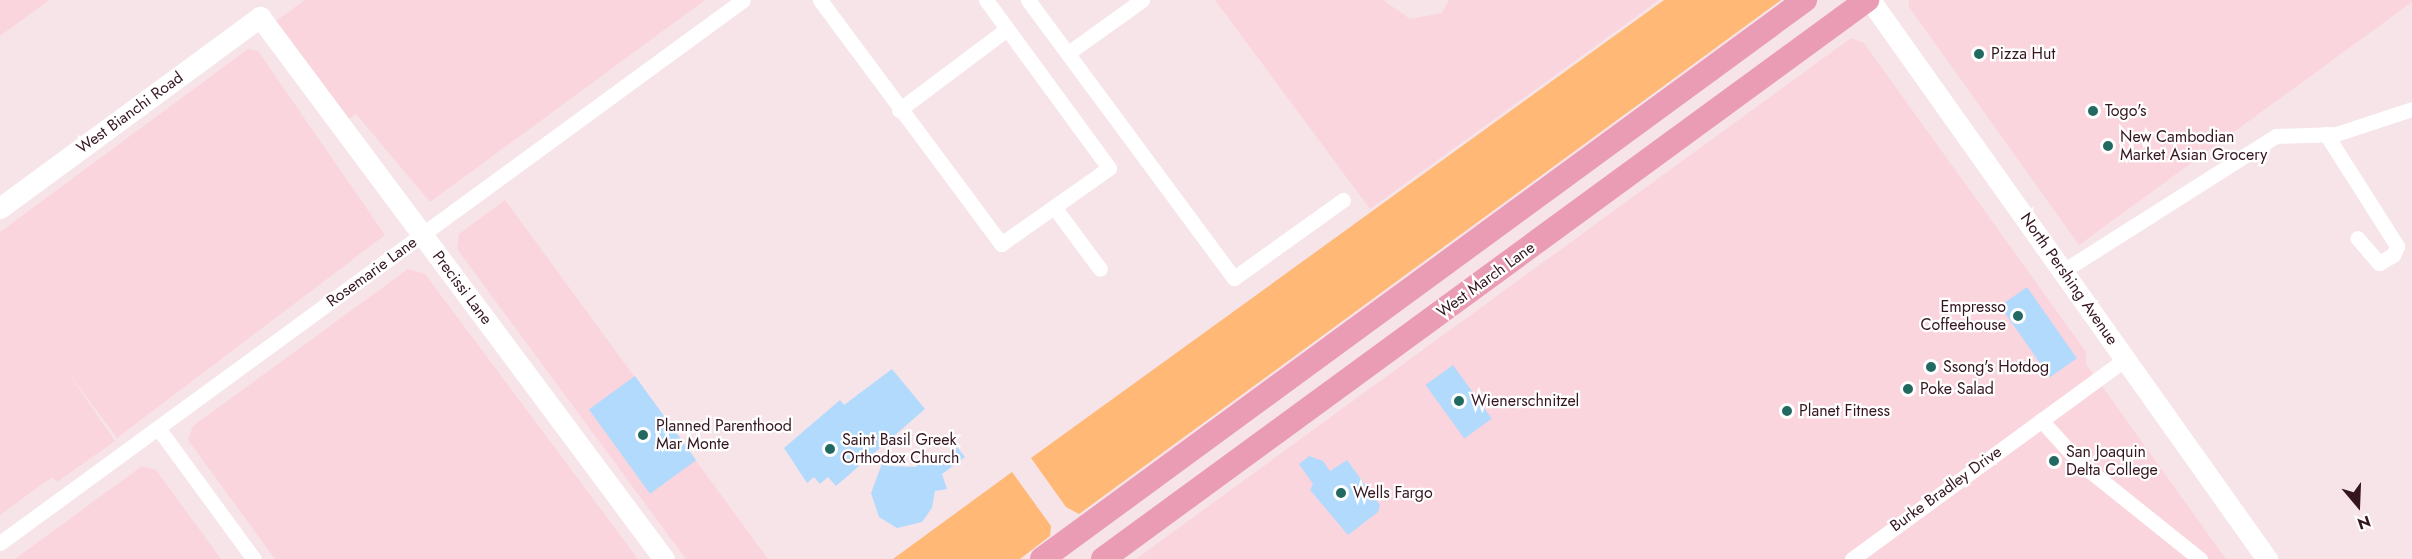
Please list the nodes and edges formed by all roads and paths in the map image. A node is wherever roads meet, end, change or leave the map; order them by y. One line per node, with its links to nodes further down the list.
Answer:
1 (743, 0): 17 (street, Rosemarie Lane)
2 (820, 0): 12 (street)
3 (986, 0): 9 (street)
4 (1028, 0): 10 (street)
5 (1142, 0): 10 (street)
6 (1805, 0): 27 (main road)
7 (1868, 0): 20 (street, North Pershing Avenue); 28 (main road, West March Lane)
8 (260, 17): 16 (street, West Bianchi Road); 17 (street, Precissi Lane)
9 (1007, 29): 12 (street); 15 (street)
10 (1068, 53): 14 (street)
11 (2412, 109): 13 (street)
12 (900, 110): 15 (street)
13 (2326, 134): 18 (street); 20 (street)
14 (1343, 200)
15 (1054, 207): 19 (street)
16 (0, 208)
17 (422, 236): 23 (street, Rosemarie Lane); 26 (street, Precissi Lane)
18 (2357, 238)
19 (1100, 269)
20 (2062, 271): 21 (street, North Pershing Avenue)
21 (2124, 360): 22 (street, Burke Bradley Drive); 31 (street, North Pershing Avenue)
22 (2041, 420): 29 (street, Burke Bradley Drive); 30 (street)
23 (158, 428): 24 (street, Rosemarie Lane); 25 (street)
24 (0, 543)
25 (254, 559)
26 (664, 559)
27 (1042, 559)
28 (1103, 559)
29 (1852, 559)
30 (2200, 559)
31 (2267, 559)

